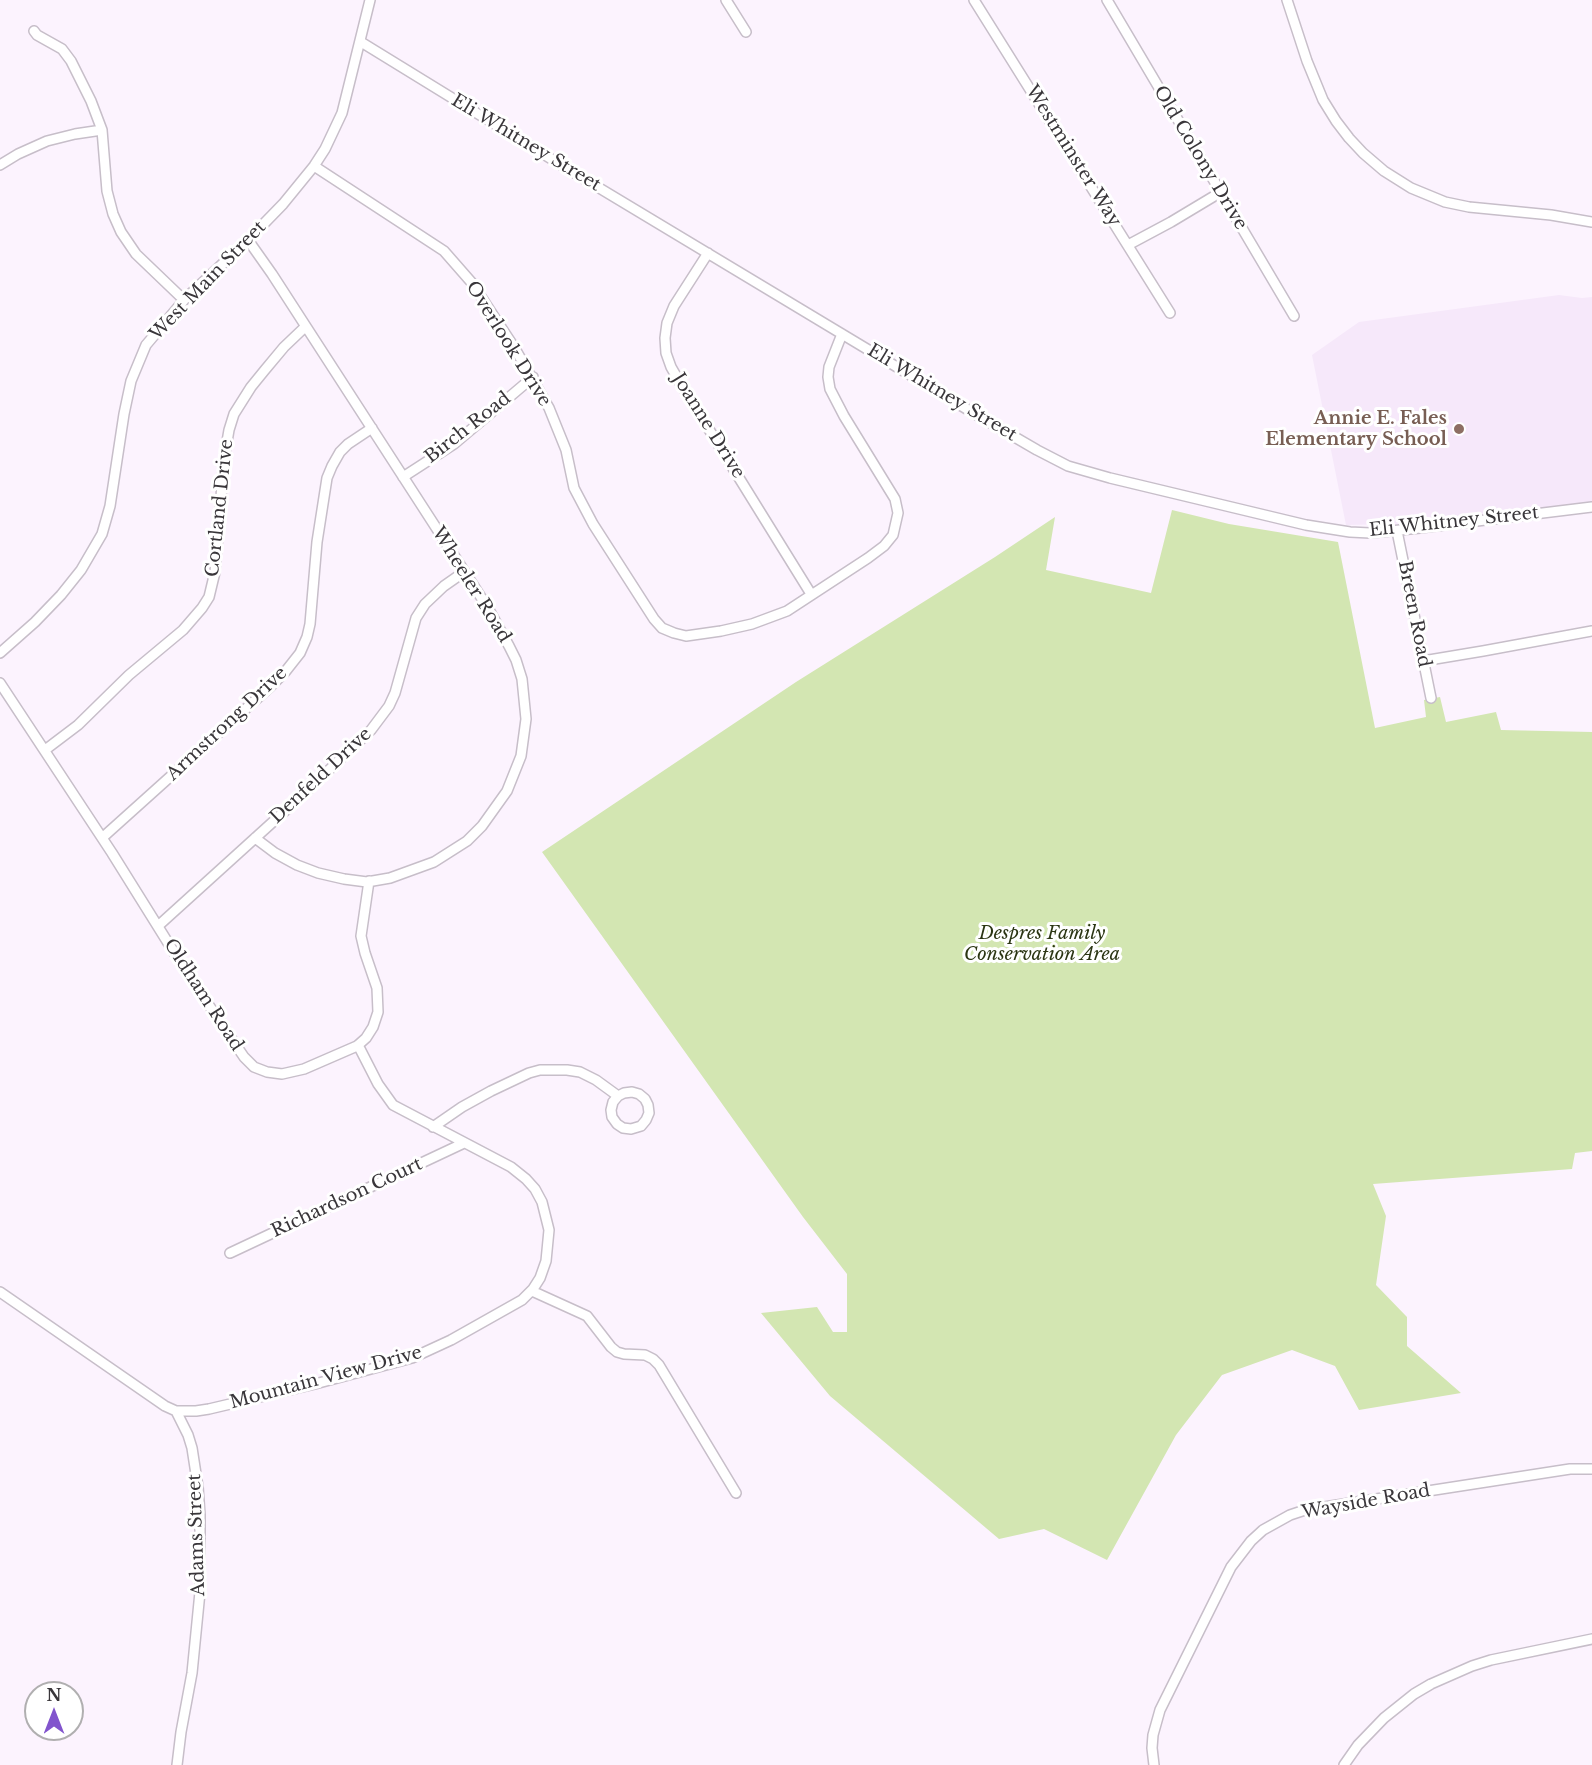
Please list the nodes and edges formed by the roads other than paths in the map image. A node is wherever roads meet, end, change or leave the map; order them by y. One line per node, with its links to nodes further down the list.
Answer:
1 (370, 0): 8 (street, West Main Street)
2 (726, 0): 7 (street)
3 (974, 0): 15 (street, Westminster Way)
4 (1107, 0): 12 (street, Old Colony Drive)
5 (1287, 0): 13 (street)
6 (34, 31): 9 (street)
7 (746, 32)
8 (361, 42): 11 (street, West Main Street); 16 (street, Eli Whitney Street)
9 (102, 130): 10 (street); 17 (street)
10 (0, 165)
11 (314, 166): 14 (street, West Main Street); 22 (street, Overlook Drive)
12 (1221, 192): 15 (street); 19 (street, Old Colony Drive)
13 (1592, 222)
14 (248, 240): 17 (street, West Main Street); 20 (street, Wheeler Road)
15 (1128, 245): 18 (street, Westminster Way)
16 (708, 253): 21 (street, Eli Whitney Street); 28 (street, Joanne Drive)
17 (184, 300): 30 (street, West Main Street)
18 (1170, 312)
19 (1294, 316)
20 (305, 327): 23 (street, Wheeler Road); 34 (street, Cortland Drive)
21 (842, 334): 26 (street, Eli Whitney Street); 28 (street, Overlook Drive)
22 (533, 377): 24 (street, Birch Road); 28 (street, Overlook Drive)
23 (372, 428): 24 (street, Wheeler Road); 35 (street, Armstrong Drive)
24 (403, 477): 27 (street, Wheeler Road)
25 (1592, 507): 26 (street, Eli Whitney Street)
26 (1397, 531): 31 (street, Breen Road)
27 (464, 572): 36 (street, Denfeld Drive); 37 (street, Wheeler Road)
28 (811, 594)
29 (1592, 631): 31 (street)
30 (0, 653)
31 (1423, 661): 33 (street, Breen Road)
32 (0, 683): 34 (street, Oldham Road)
33 (1431, 698)
34 (45, 750): 35 (street, Oldham Road)
35 (102, 838): 38 (street, Oldham Road)
36 (255, 838): 37 (street, Wheeler Road); 38 (street, Denfeld Drive)
37 (369, 881): 39 (street)
38 (158, 926): 39 (street, Oldham Road)
39 (358, 1045): 41 (street)
40 (618, 1096): 40 (street); 41 (street)
41 (434, 1127): 42 (street)
42 (464, 1143): 43 (street, Richardson Court); 44 (street)
43 (230, 1253)
44 (532, 1291): 46 (street, Mountain View Drive); 48 (street)
45 (0, 1292): 46 (street)
46 (176, 1411): 50 (street, Adams Street)
47 (1592, 1469): 51 (street, Wayside Road)
48 (736, 1493)
49 (1592, 1639): 52 (street)
50 (177, 1765)
51 (1154, 1765)
52 (1344, 1765)

